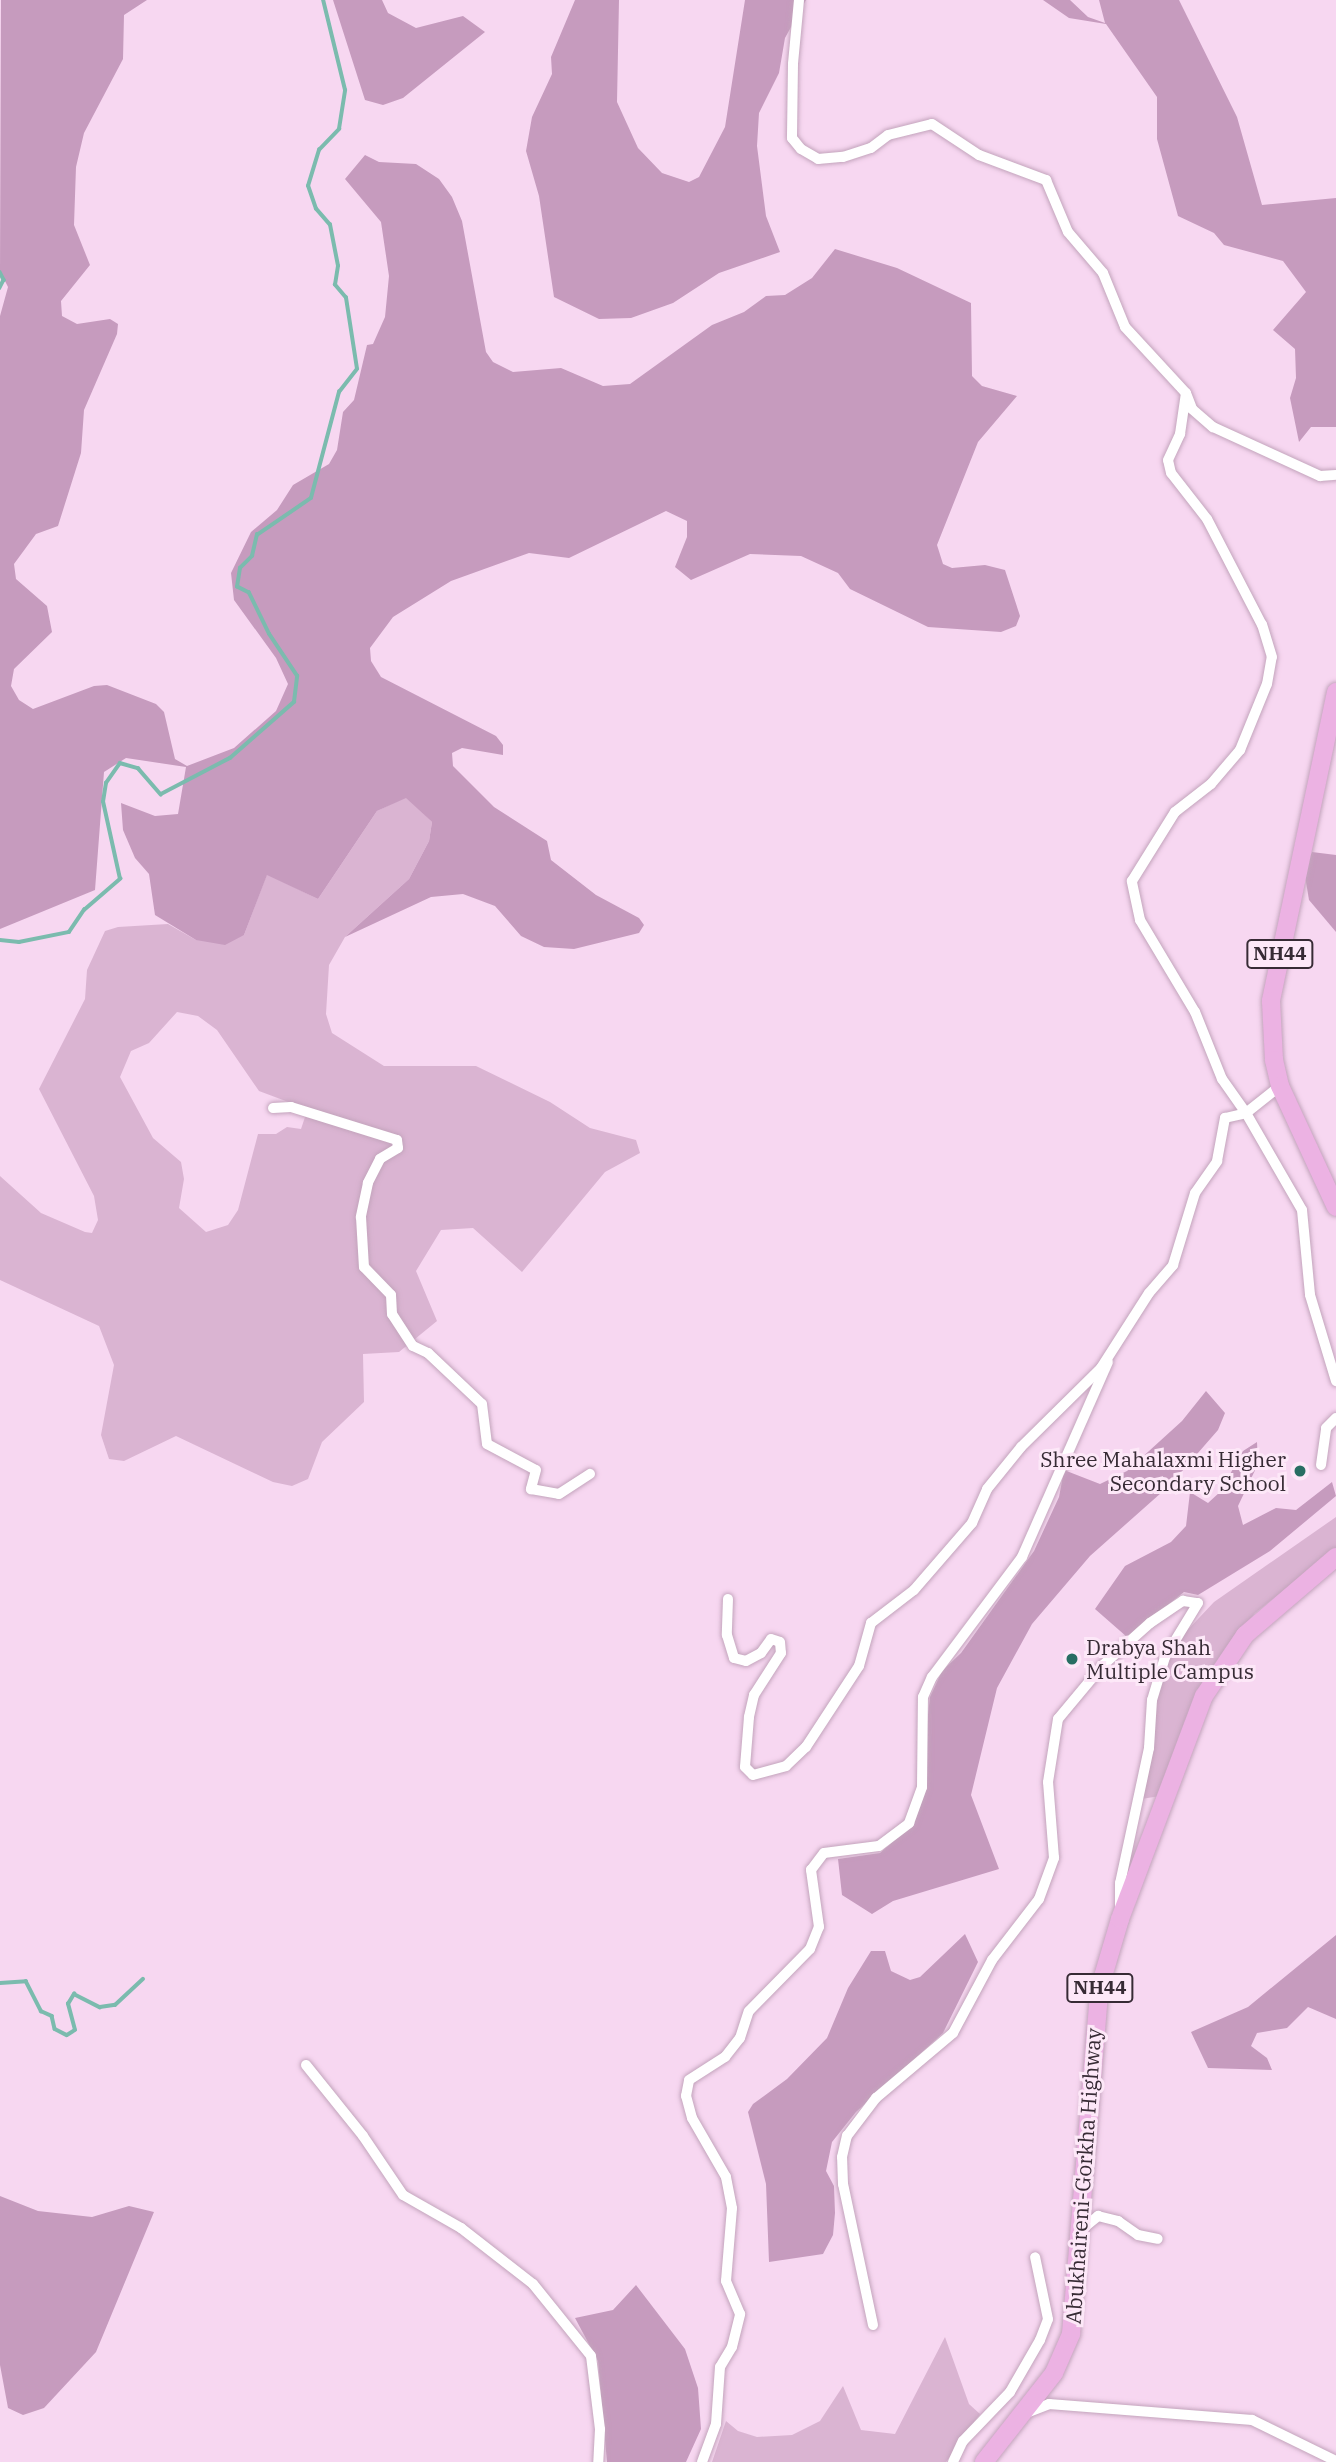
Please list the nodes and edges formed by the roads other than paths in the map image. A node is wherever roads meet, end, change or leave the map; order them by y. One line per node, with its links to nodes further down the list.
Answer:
1 (799, 0): 2 (street)
2 (1186, 393): 3 (street); 7 (street)
3 (1336, 475)
4 (1336, 692): 5 (main road, NH44)
5 (1280, 1086): 7 (street); 8 (main road, NH44)
6 (272, 1108): 13 (street)
7 (1246, 1113): 9 (street); 10 (street)
8 (1336, 1207)
9 (1109, 1356): 15 (street); 25 (street)
10 (1336, 1381)
11 (1336, 1418): 12 (street)
12 (1321, 1465)
13 (590, 1474)
14 (1336, 1557): 16 (main road, Abukhaireni-Gorkha Highway / NH44)
15 (728, 1599)
16 (1120, 1919): 18 (main road, Abukhaireni-Gorkha Highway / NH44); 21 (street)
17 (306, 2066): 24 (street)
18 (1082, 2229): 19 (street); 22 (main road, Abukhaireni-Gorkha Highway / NH44)
19 (1158, 2239)
20 (1035, 2257): 26 (street)
21 (873, 2325)
22 (1019, 2415): 23 (street); 27 (main road, Abukhaireni-Gorkha Highway / NH44)
23 (1336, 2461)
24 (598, 2462)
25 (702, 2462)
26 (953, 2462)
27 (984, 2462)

